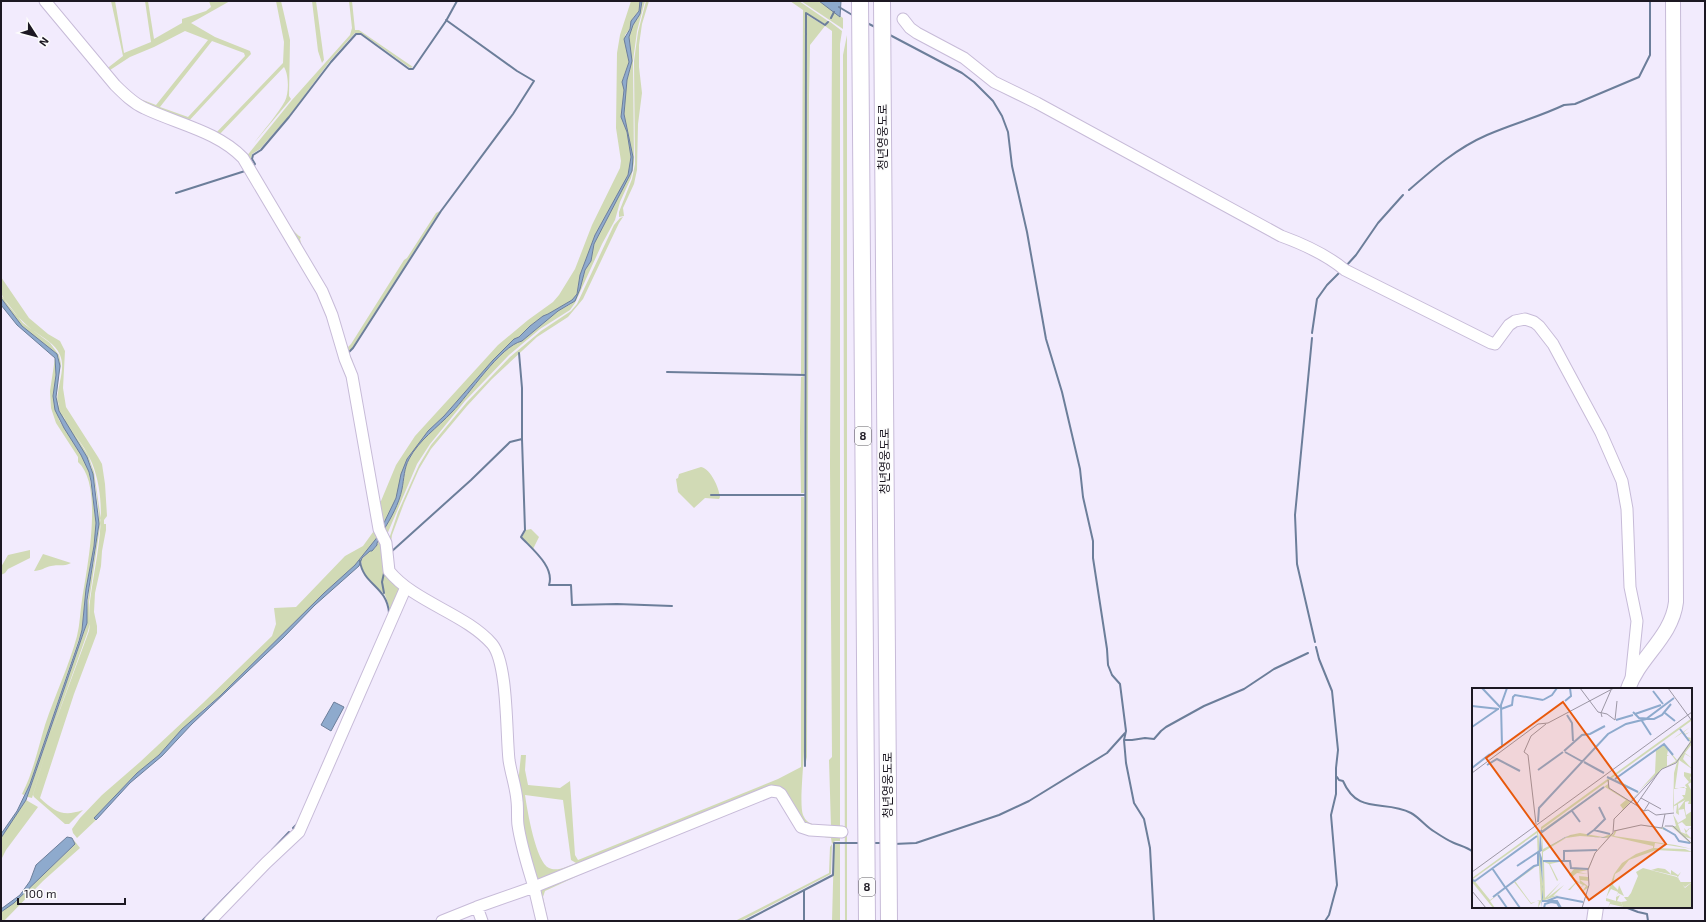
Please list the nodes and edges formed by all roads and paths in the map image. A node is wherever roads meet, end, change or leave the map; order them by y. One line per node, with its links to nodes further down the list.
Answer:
1 (45, 1): 6 (street)
2 (860, 1): 16 (highway, 청년영웅도로 / 8)
3 (1673, 1): 7 (main road)
4 (882, 6): 17 (highway, 청년영웅도로 / 8)
5 (903, 19): 7 (street)
6 (406, 587): 9 (street); 12 (street)
7 (1630, 685)
8 (842, 832): 9 (street)
9 (534, 887): 10 (street); 15 (street)
10 (477, 907): 13 (street); 14 (street)
11 (1596, 908): 18 (main road)
12 (210, 921)
13 (442, 921)
14 (482, 921)
15 (542, 921)
16 (867, 921)
17 (889, 921)
18 (1594, 921)

